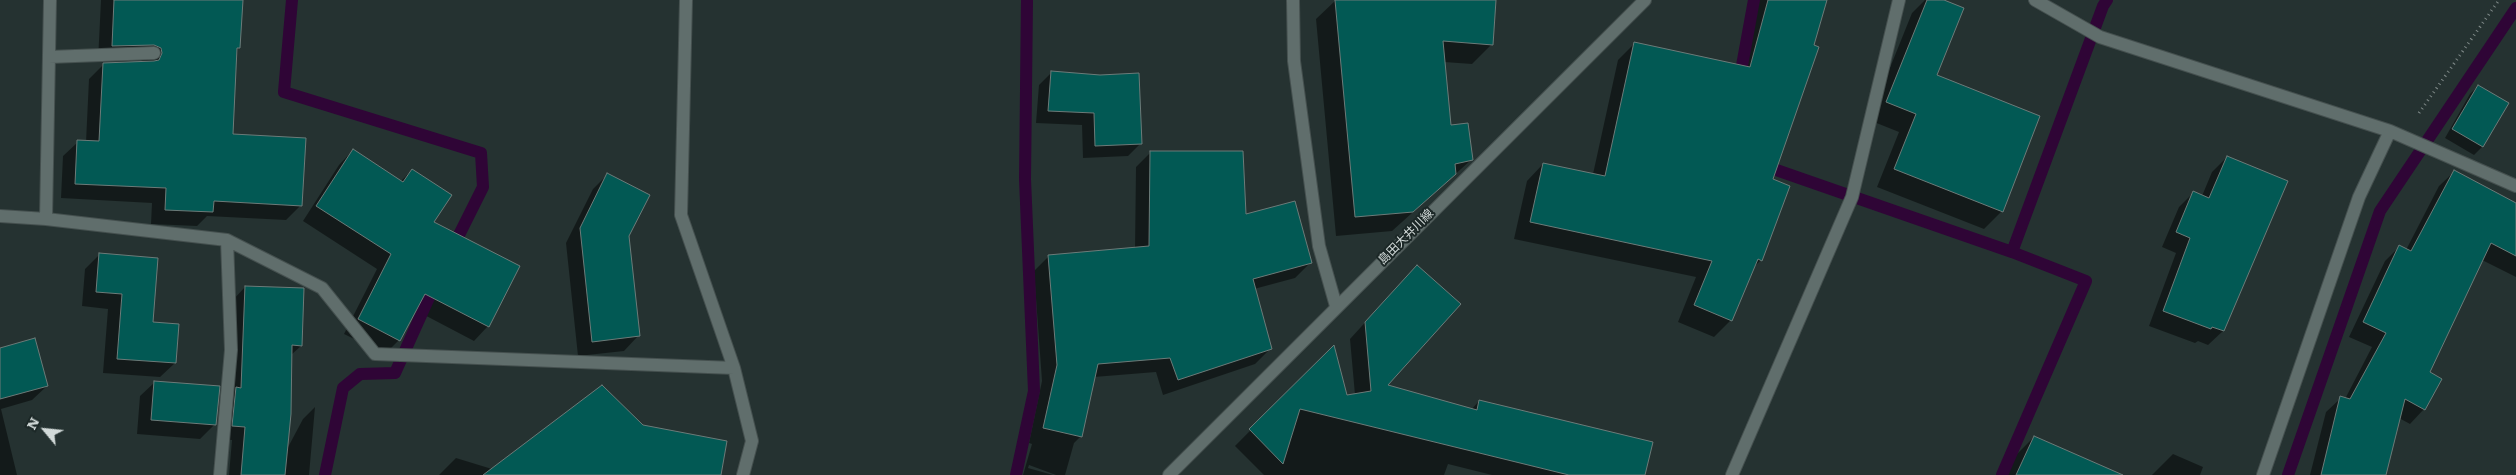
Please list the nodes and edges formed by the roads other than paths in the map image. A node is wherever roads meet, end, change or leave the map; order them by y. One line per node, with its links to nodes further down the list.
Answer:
1 (50, 0): 8 (street)
2 (686, 0): 15 (street)
3 (1292, 0): 14 (street)
4 (1645, 0): 14 (street, 島田大井川線)
5 (1899, 0): 19 (street)
6 (2035, 0): 9 (street)
7 (154, 53): 8 (street)
8 (49, 57): 12 (street)
9 (2390, 131): 10 (street); 20 (street)
10 (2516, 186)
11 (0, 216): 12 (street)
12 (46, 219): 13 (street)
13 (227, 240): 15 (street); 16 (street)
14 (1336, 306): 18 (street, 島田大井川線)
15 (734, 368): 17 (street)
16 (220, 475)
17 (743, 475)
18 (1168, 475)
19 (1732, 475)
20 (2263, 475)

